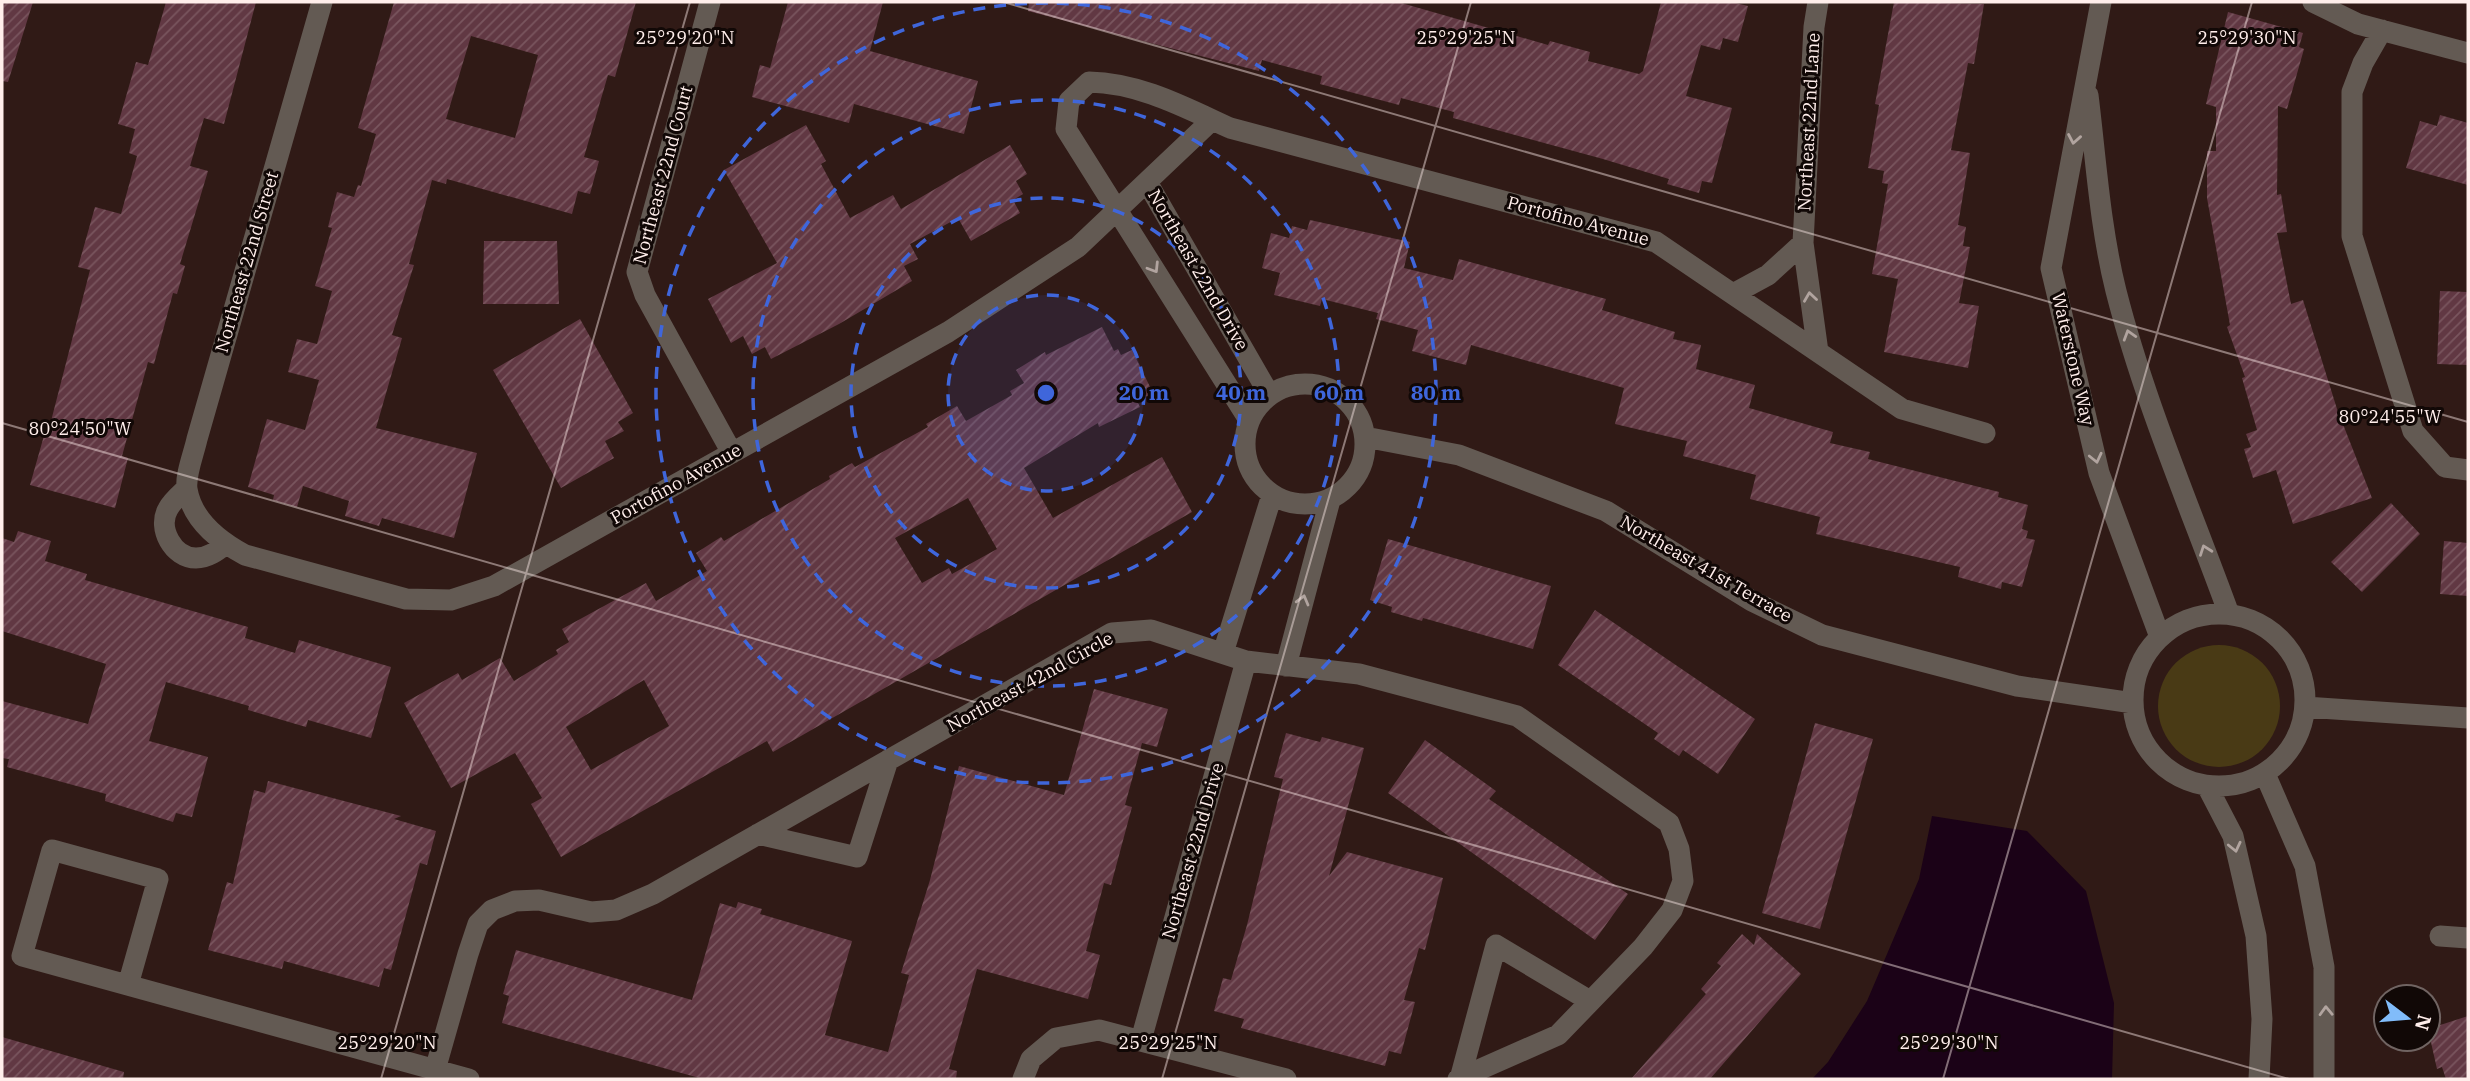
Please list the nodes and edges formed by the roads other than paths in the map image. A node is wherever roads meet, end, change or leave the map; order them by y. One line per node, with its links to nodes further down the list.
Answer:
1 (322, 2): 21 (street, Northeast 22nd Street)
2 (710, 2): 19 (street, Northeast 22nd Court)
3 (1818, 2): 12 (street, Northeast 22nd Lane)
4 (2101, 2): 8 (street, Waterstone Way)
5 (2313, 2): 6 (street)
6 (2382, 30): 7 (street); 20 (street)
7 (2468, 53)
8 (2086, 72): 25 (street, Waterstone Way, one-way to 8); 26 (street, Waterstone Way, one-way to 26)
9 (1212, 120): 10 (street, Portofino Avenue); 11 (street, Portofino Avenue); 13 (street, Portofino Avenue)
10 (1147, 182): 11 (street, Portofino Avenue); 15 (street, Northeast 22nd Drive)
11 (1118, 211): 16 (street, Northeast 22nd Drive, one-way to 16); 19 (street, Portofino Avenue)
12 (1803, 243): 13 (street); 14 (street, Northeast 22nd Lane, one-way to 12)
13 (1733, 294): 14 (street, Portofino Avenue)
14 (1818, 352): 17 (street, Portofino Avenue)
15 (1269, 394): 16 (street); 18 (street)
16 (1249, 420): 22 (street)
17 (1985, 433)
18 (1365, 437): 23 (street); 30 (street, Northeast 41st Terrace)
19 (732, 453): 24 (street, Portofino Avenue)
20 (2468, 470)
21 (187, 488): 24 (street, Portofino Avenue); 24 (street)
22 (1272, 495): 23 (street); 27 (street)
23 (1330, 500): 29 (street, one-way to 23)
24 (226, 544)
25 (2229, 614): 26 (street); 31 (street)
26 (2160, 638): 30 (street)
27 (1223, 653): 28 (street, Northeast 42nd Circle); 33 (street, Northeast 42nd Circle)
28 (1246, 661): 29 (street, Northeast 42nd Circle); 41 (street, Northeast 22nd Drive)
29 (1286, 666): 40 (street, Northeast 42nd Circle)
30 (2133, 703): 35 (street)
31 (2305, 707): 32 (street); 34 (street)
32 (2468, 718)
33 (888, 760): 36 (street, Northeast 42nd Circle); 36 (street)
34 (2264, 774): 35 (street); 48 (street, one-way to 34)
35 (2207, 786): 47 (street, one-way to 47)
36 (758, 834): 42 (street, Northeast 42nd Circle)
37 (2440, 936): 38 (street)
38 (2468, 938)
39 (128, 985): 39 (street); 42 (street)
40 (1590, 1001): 46 (street, Northeast 42nd Circle); 46 (street)
41 (1140, 1040): 44 (street); 45 (street)
42 (435, 1070): 43 (street)
43 (469, 1079)
44 (1023, 1079)
45 (1286, 1079)
46 (1459, 1079)
47 (2259, 1079)
48 (2324, 1079)

